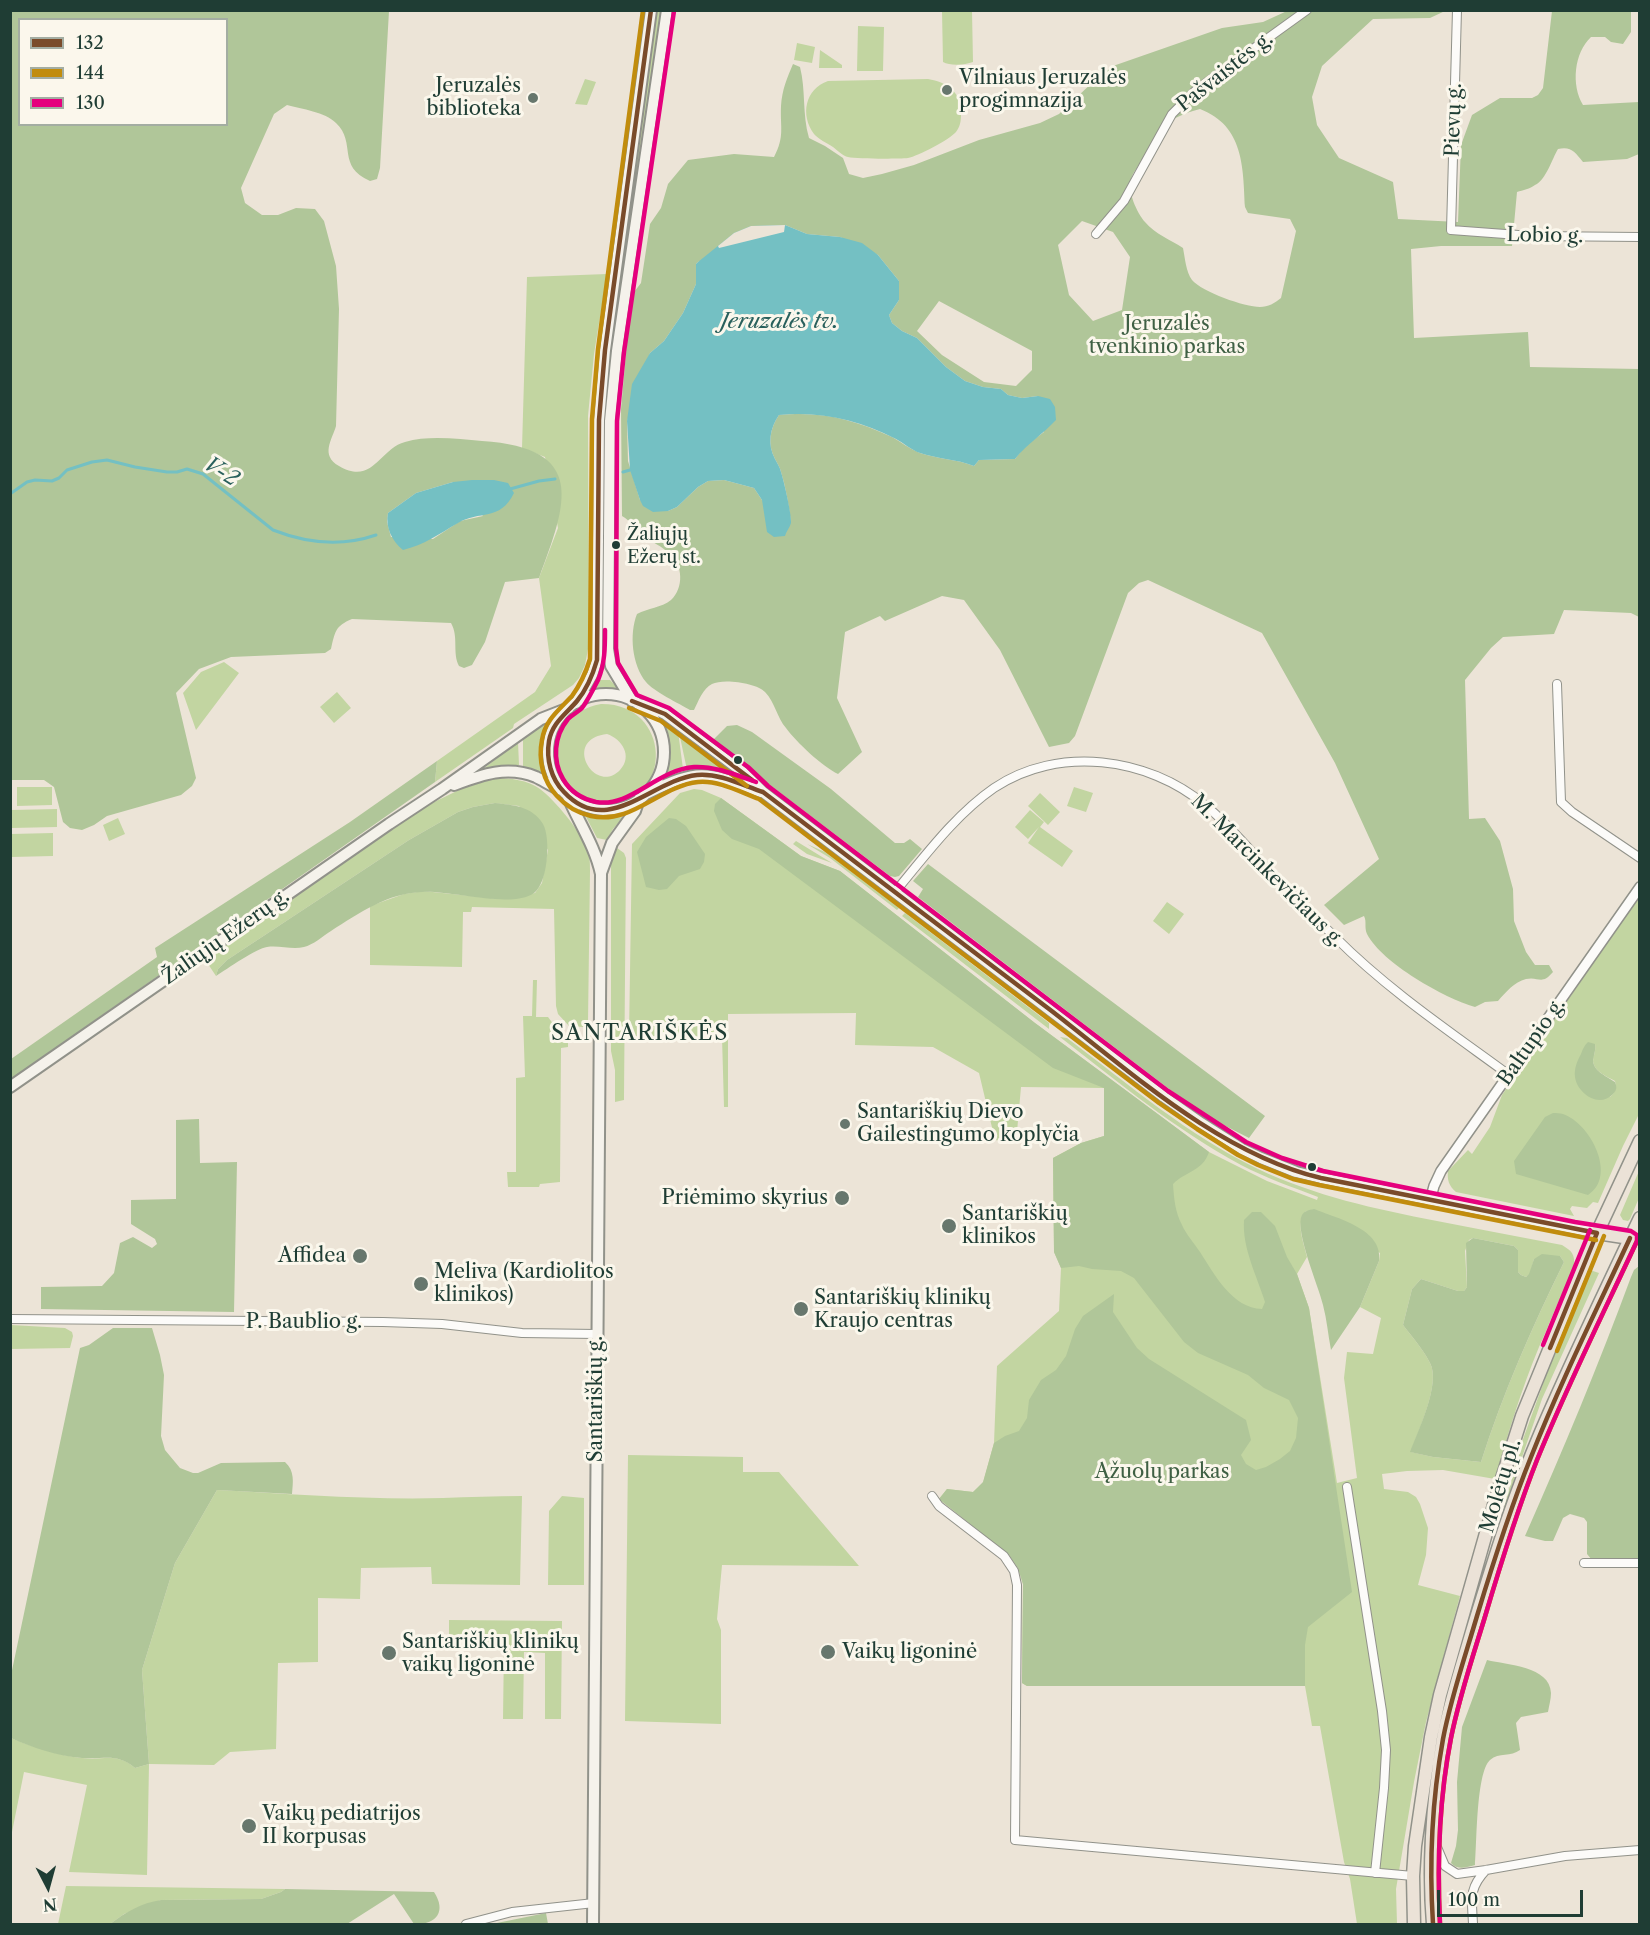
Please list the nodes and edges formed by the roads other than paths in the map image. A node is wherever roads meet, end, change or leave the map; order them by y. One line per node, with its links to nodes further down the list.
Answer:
1 (651, 10): 10 (main road)
2 (667, 10): 9 (main road)
3 (1306, 10): 6 (street, Pašvaistės g.)
4 (1457, 10): 5 (street, Pievų g.)
5 (1452, 230): 7 (street, Lobio g.)
6 (1096, 234)
7 (1640, 237)
8 (1557, 684): 15 (street)
9 (635, 702): 10 (main road); 12 (main road); 14 (main road)
10 (572, 705): 11 (main road, Žaliųjų Ežerų g.); 13 (main road)
11 (442, 789): 13 (main road, Žaliųjų Ežerų g.); 20 (main road, Žaliųjų Ežerų g.)
12 (763, 792): 14 (main road); 18 (main road)
13 (565, 793): 14 (main road); 16 (main road, Santariškių g.)
14 (642, 797): 16 (main road, Santariškių g.)
15 (1640, 858)
16 (600, 874): 27 (main road, Santariškių g.)
17 (1640, 886): 19 (street, Baltupio g.)
18 (895, 892): 19 (street, M. Marcinkevičiaus g.); 22 (main road)
19 (1509, 1075): 22 (street, Baltupio g.)
20 (10, 1087)
21 (1640, 1141): 24 (highway, Molėtų pl.)
22 (1430, 1201): 24 (main road)
23 (1640, 1218): 25 (highway, Molėtų pl.)
24 (1597, 1233): 25 (highway); 36 (highway, Molėtų pl.)
25 (1635, 1239): 32 (highway, Molėtų pl.)
26 (10, 1319): 27 (street, P. Baublio g.)
27 (597, 1335): 37 (main road, Santariškių g.)
28 (1347, 1487): 35 (street)
29 (932, 1496): 35 (street)
30 (1584, 1563): 31 (street)
31 (1640, 1563)
32 (1433, 1837): 34 (street); 41 (highway, Molėtų pl.)
33 (1640, 1850): 34 (street)
34 (1486, 1870): 42 (street)
35 (1375, 1873): 36 (street)
36 (1413, 1876): 40 (highway, Molėtų pl.)
37 (594, 1903): 38 (street); 39 (main road, Santariškių g.)
38 (466, 1924)
39 (593, 1924)
40 (1414, 1924)
41 (1433, 1924)
42 (1473, 1924)

